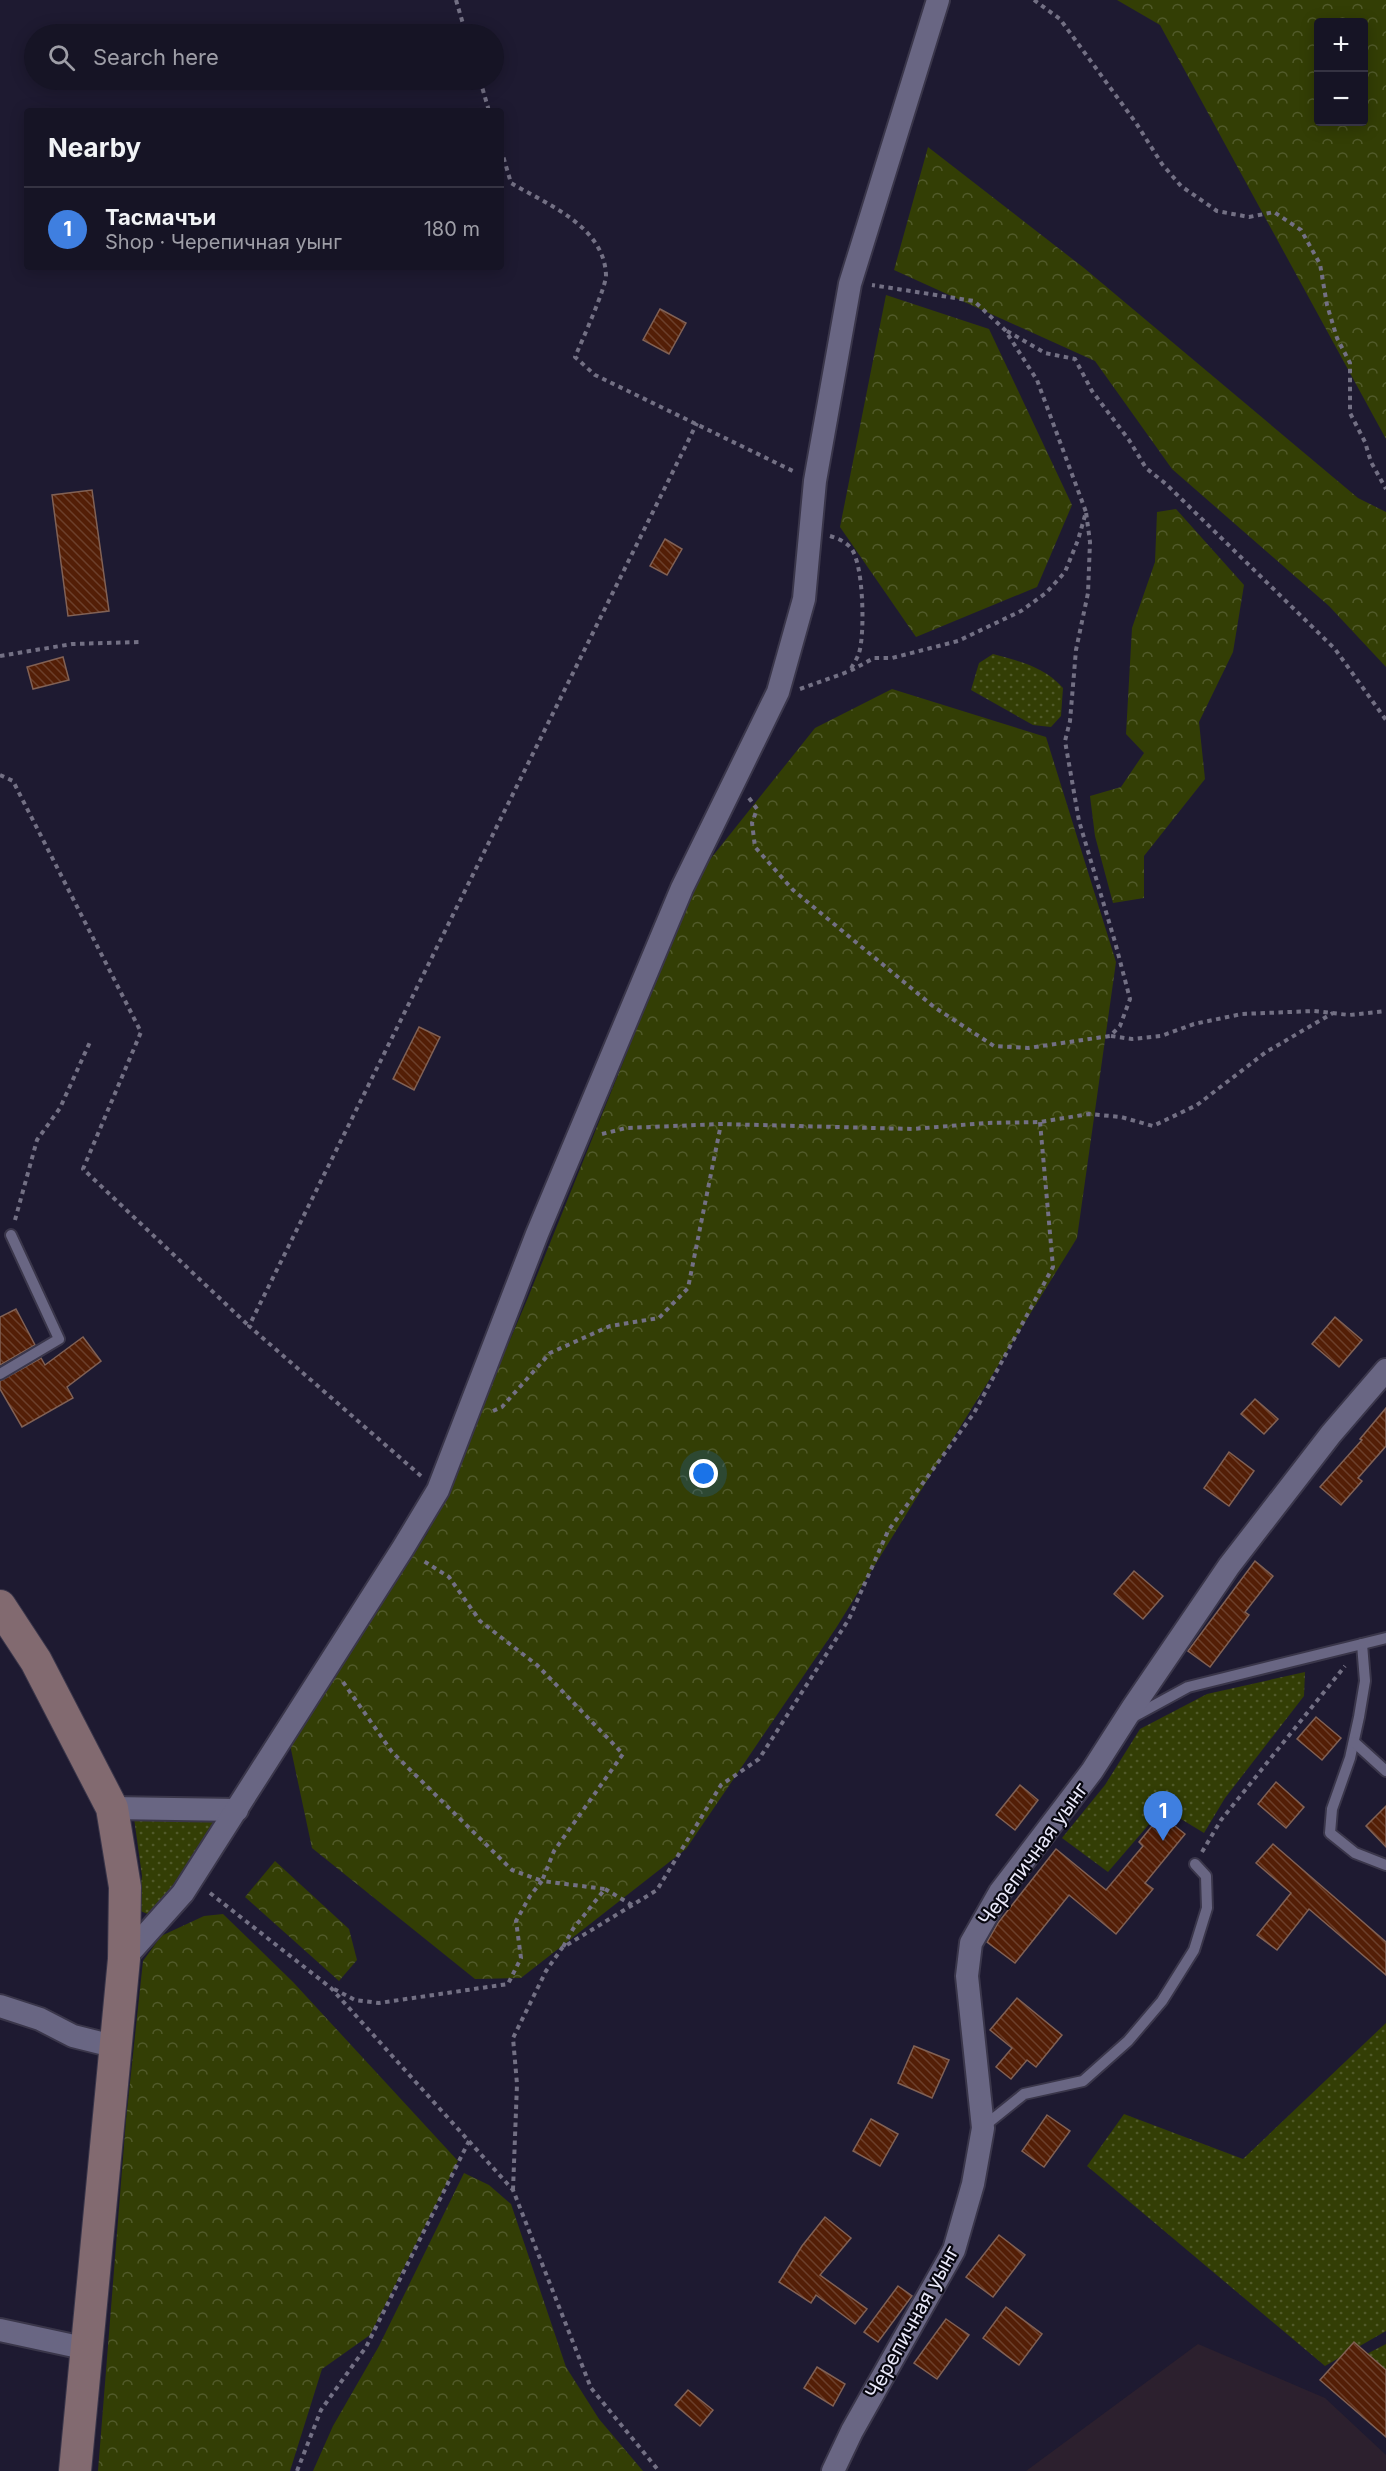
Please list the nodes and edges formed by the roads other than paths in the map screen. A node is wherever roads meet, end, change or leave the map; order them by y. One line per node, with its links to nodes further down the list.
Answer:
1 (938, 0): 12 (street)
2 (10, 1235): 4 (lane)
3 (1386, 1370): 8 (street, Черепичная уынг)
4 (0, 1374)
5 (0, 1606): 11 (main road)
6 (1386, 1638): 7 (lane)
7 (1362, 1644): 8 (lane); 9 (lane)
8 (1123, 1722): 18 (street, Черепичная уынг)
9 (1354, 1742): 10 (lane); 14 (lane)
10 (1386, 1771)
11 (112, 1808): 12 (street); 15 (main road)
12 (237, 1810): 15 (street)
13 (1195, 1864): 18 (lane)
14 (1386, 1865)
15 (124, 1959): 17 (main road)
16 (0, 2006): 17 (street)
17 (117, 2047): 20 (main road)
18 (983, 2128): 22 (street, Черепичная уынг)
19 (0, 2330): 20 (street)
20 (88, 2349): 21 (main road)
21 (75, 2471)
22 (833, 2471)

